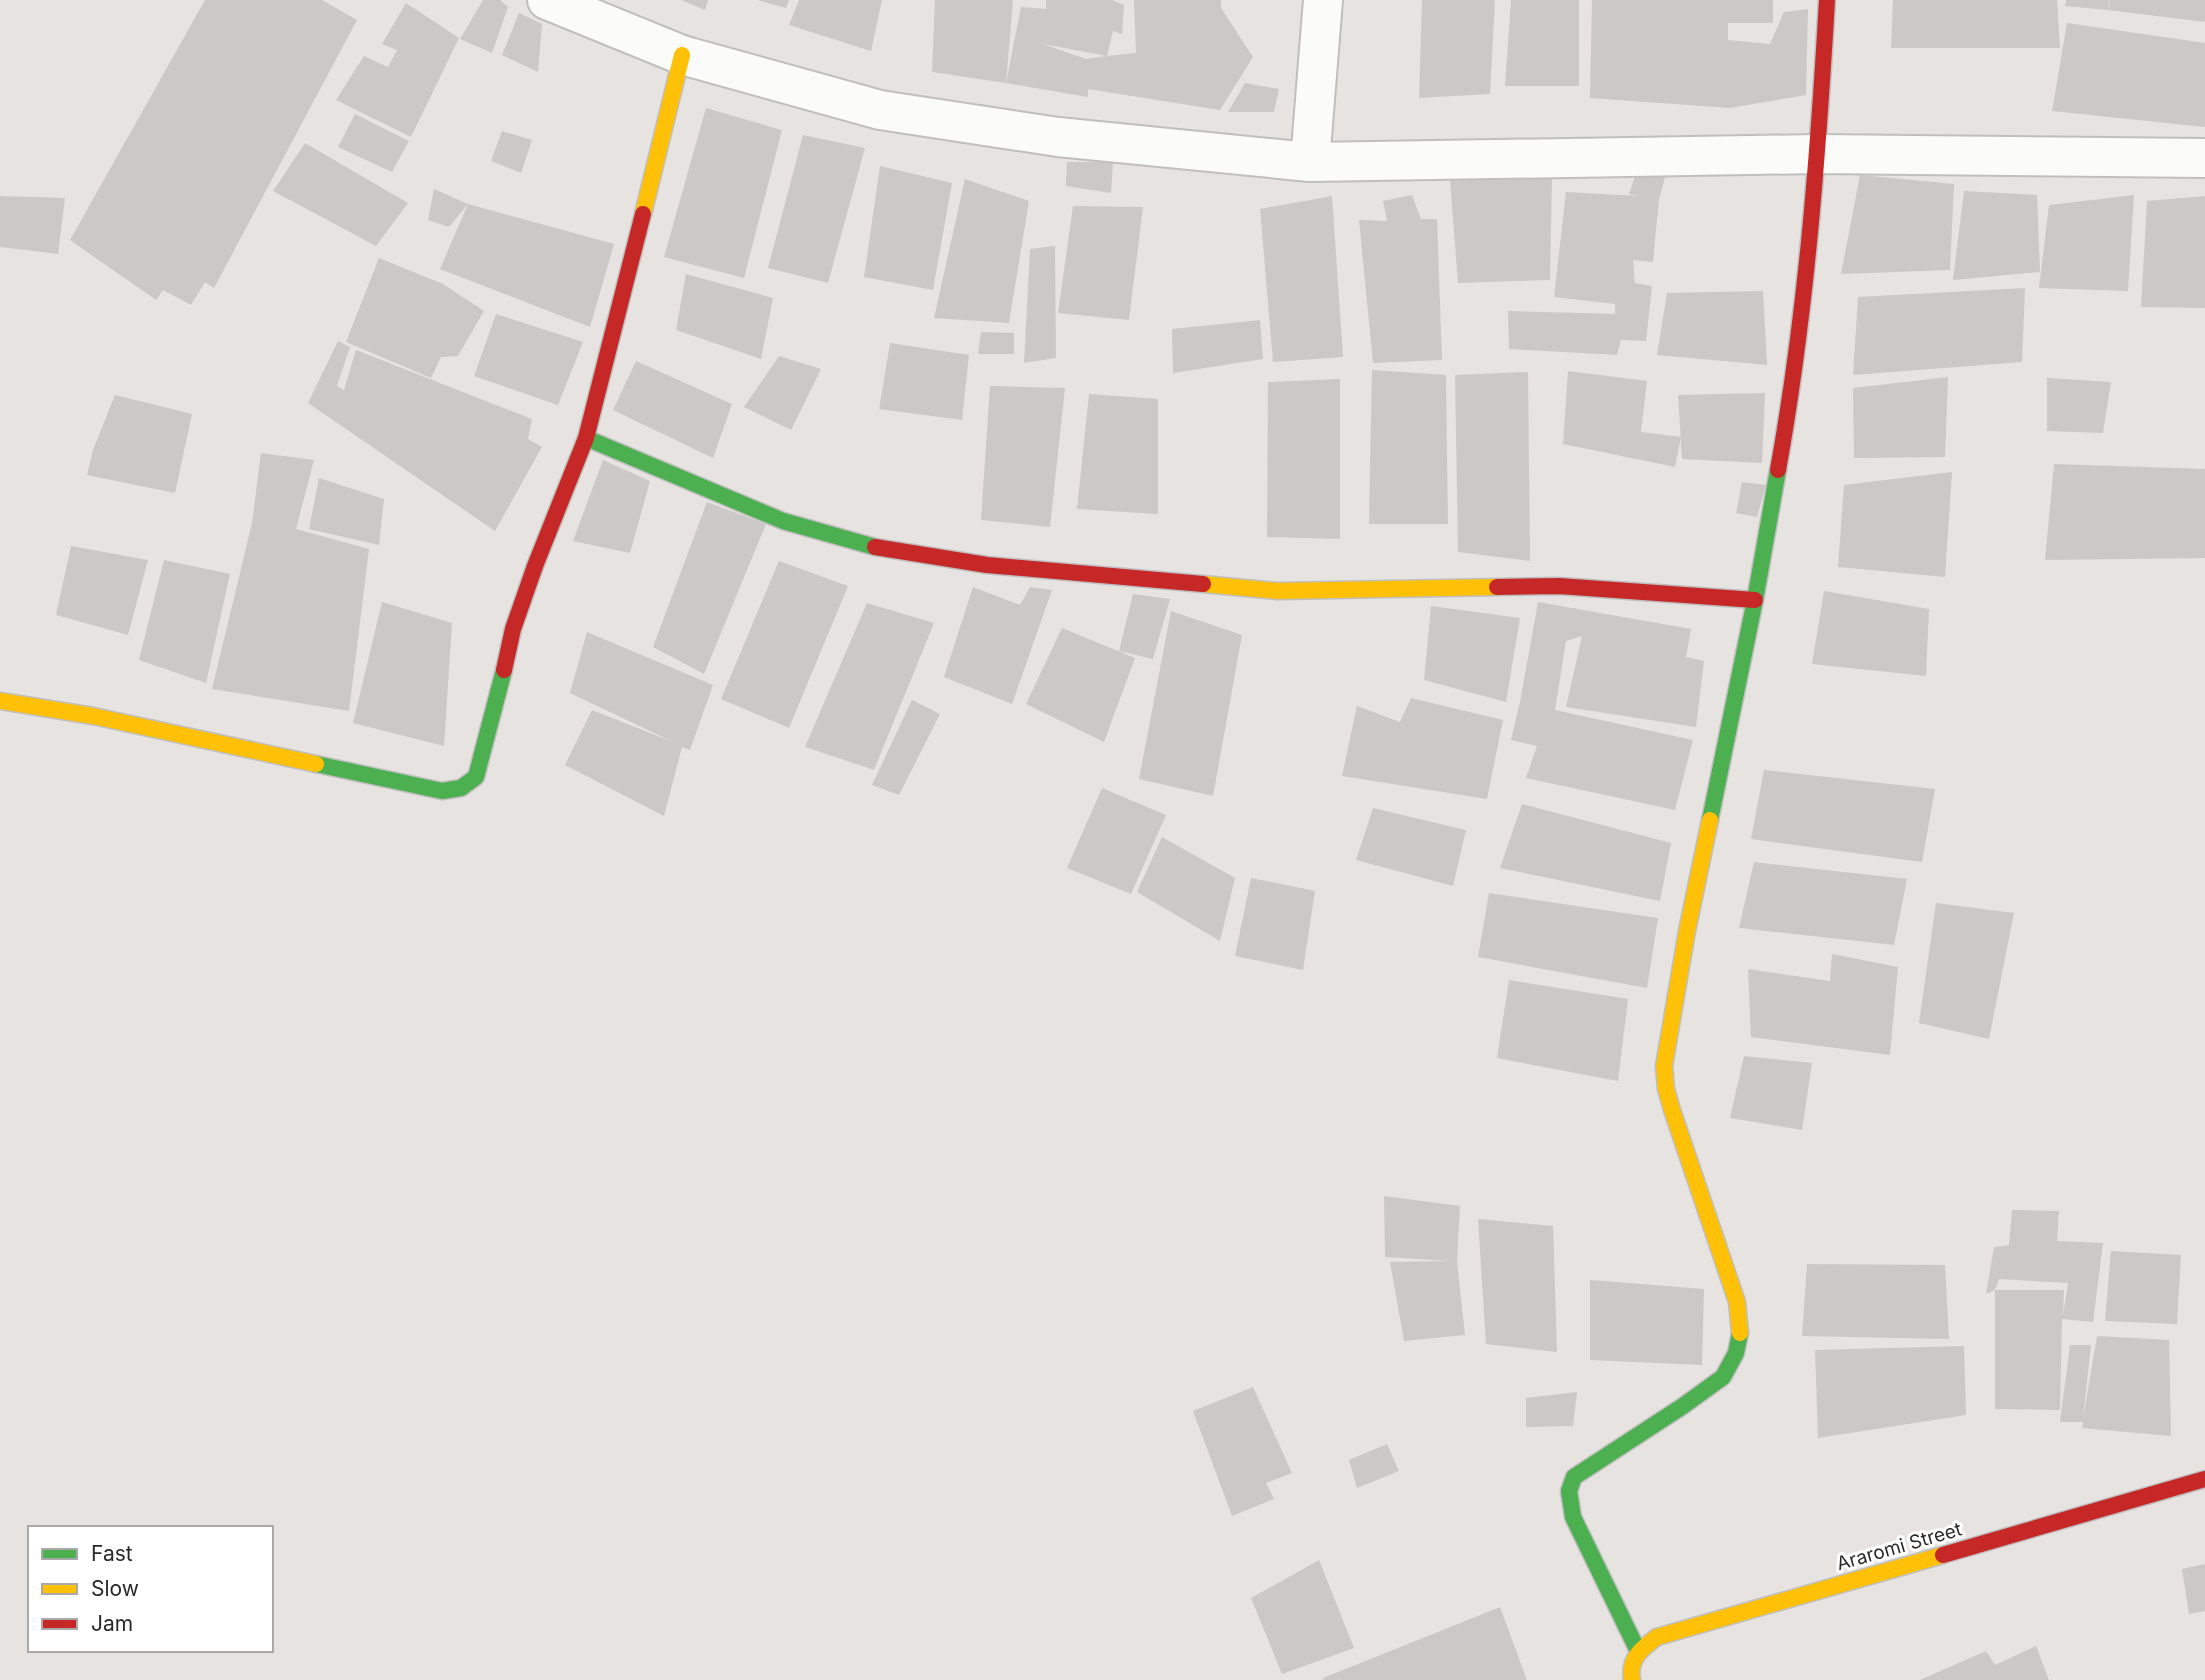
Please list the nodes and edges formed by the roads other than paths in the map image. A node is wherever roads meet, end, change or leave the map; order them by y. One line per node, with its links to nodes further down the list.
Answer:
1 (547, 0): 4 (street)
2 (1323, 0): 8 (street)
3 (1827, 0): 6 (street)
4 (626, 14): 5 (street)
5 (682, 55): 8 (street); 9 (street)
6 (1818, 154): 7 (street); 8 (street); 10 (street)
7 (2205, 158)
8 (1310, 162)
9 (586, 438): 10 (street); 11 (street)
10 (1755, 600): 13 (street)
11 (0, 701)
12 (2205, 1479): 13 (street, Araromi Street)
13 (1638, 1651): 14 (street)
14 (1632, 1680)

